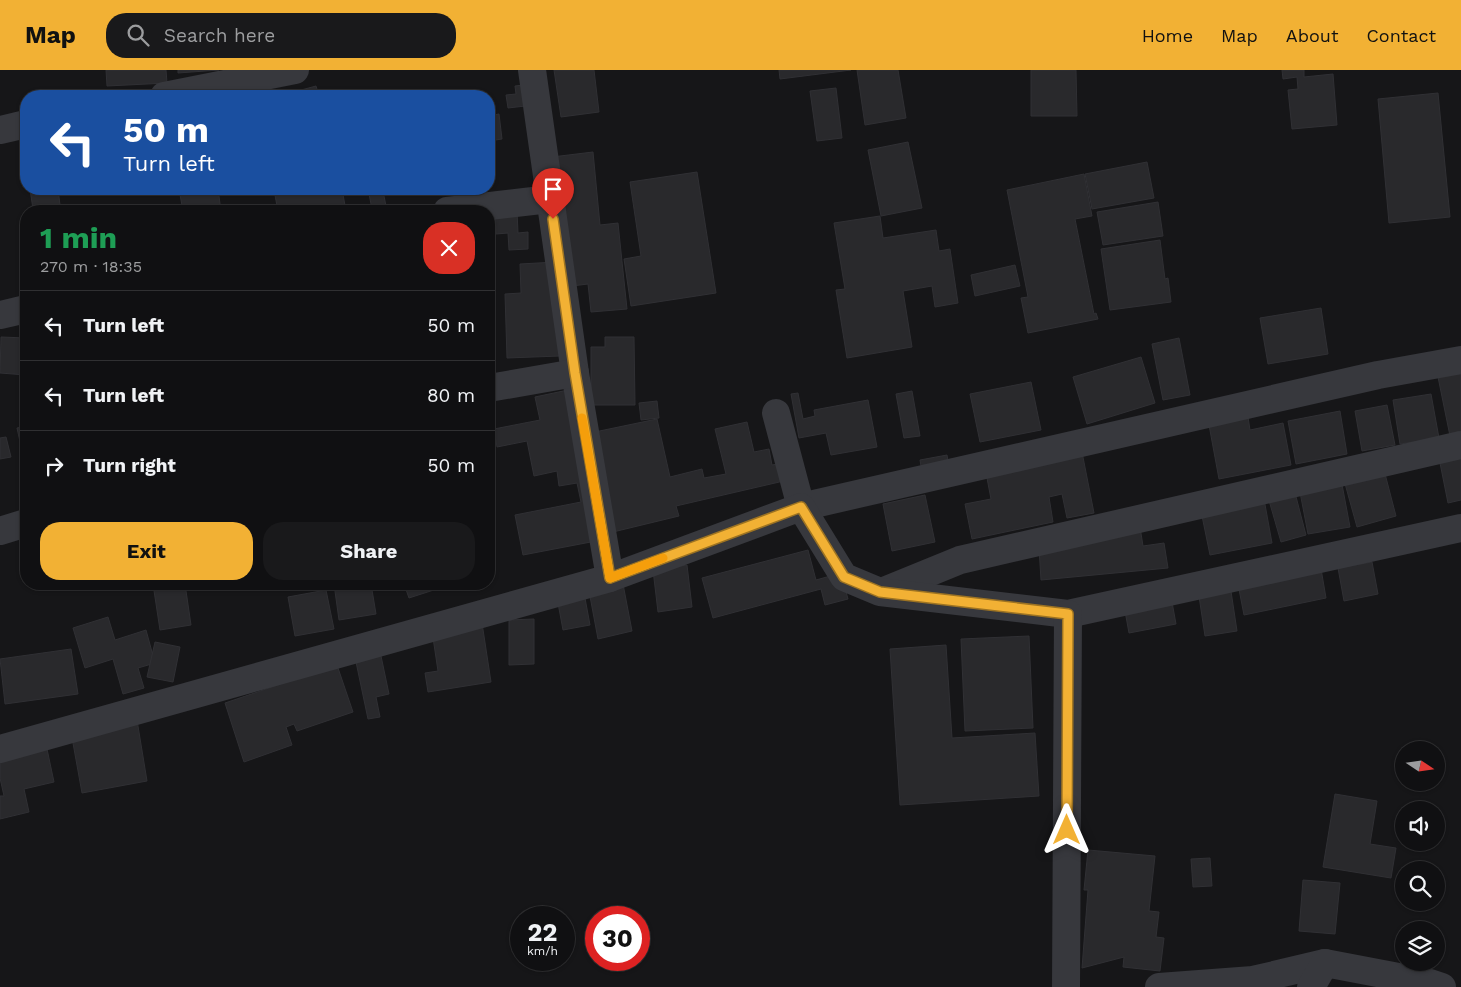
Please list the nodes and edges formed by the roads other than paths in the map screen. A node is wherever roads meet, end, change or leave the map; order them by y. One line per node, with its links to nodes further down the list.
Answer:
1 (295, 70): 3 (street)
2 (532, 70): 6 (street)
3 (194, 90)
4 (20, 125): 5 (street)
5 (0, 130)
6 (550, 199): 7 (street); 11 (street)
7 (495, 205)
8 (20, 310): 9 (street)
9 (0, 315)
10 (1461, 360): 15 (street)
11 (575, 373): 12 (street); 19 (street)
12 (495, 387)
13 (776, 413): 15 (street)
14 (1461, 445): 20 (street)
15 (801, 507): 19 (street); 20 (street)
16 (20, 525): 18 (street)
17 (1461, 528): 21 (street)
18 (0, 531)
19 (610, 578): 22 (street)
20 (880, 592): 21 (street)
21 (1068, 614): 24 (street)
22 (0, 749)
23 (1325, 963): 25 (street); 26 (street); 27 (street)
24 (1066, 987)
25 (1159, 987)
26 (1311, 987)
27 (1442, 987)

